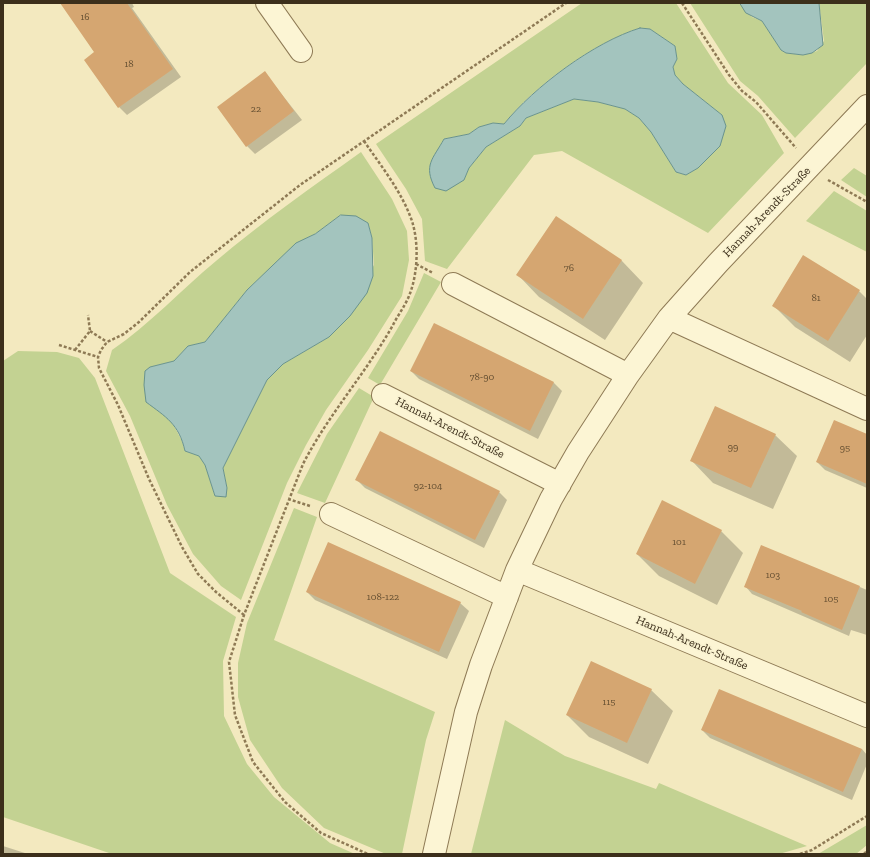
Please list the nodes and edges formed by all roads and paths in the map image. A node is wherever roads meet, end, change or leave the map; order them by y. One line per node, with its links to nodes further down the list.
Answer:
1 (267, 3): 4 (street)
2 (566, 3): 6 (path)
3 (682, 3): 7 (path)
4 (301, 51)
5 (867, 106): 7 (street, Hannah-Arendt-Straße)
6 (364, 141): 13 (path); 24 (path)
7 (811, 167): 8 (path); 11 (street, Hannah-Arendt-Straße)
8 (867, 202)
9 (453, 284): 17 (street)
10 (88, 315): 12 (path)
11 (669, 318): 17 (street, Hannah-Arendt-Straße); 19 (street)
12 (90, 331): 13 (path); 15 (path)
13 (107, 342): 16 (path)
14 (59, 345): 15 (path)
15 (75, 350): 16 (path)
16 (98, 357): 24 (path)
17 (628, 375): 20 (street, Hannah-Arendt-Straße)
18 (383, 394): 20 (street, Hannah-Arendt-Straße)
19 (867, 410)
20 (560, 484): 22 (street, Hannah-Arendt-Straße)
21 (331, 514): 23 (street)
22 (517, 570): 23 (street, Hannah-Arendt-Straße); 25 (street, Hannah-Arendt-Straße)
23 (507, 597): 29 (street, Hannah-Arendt-Straße)
24 (244, 615): 28 (path)
25 (867, 716)
26 (867, 816): 30 (path)
27 (867, 851): 31 (path)
28 (368, 854)
29 (434, 854)
30 (800, 854)
31 (864, 854)

